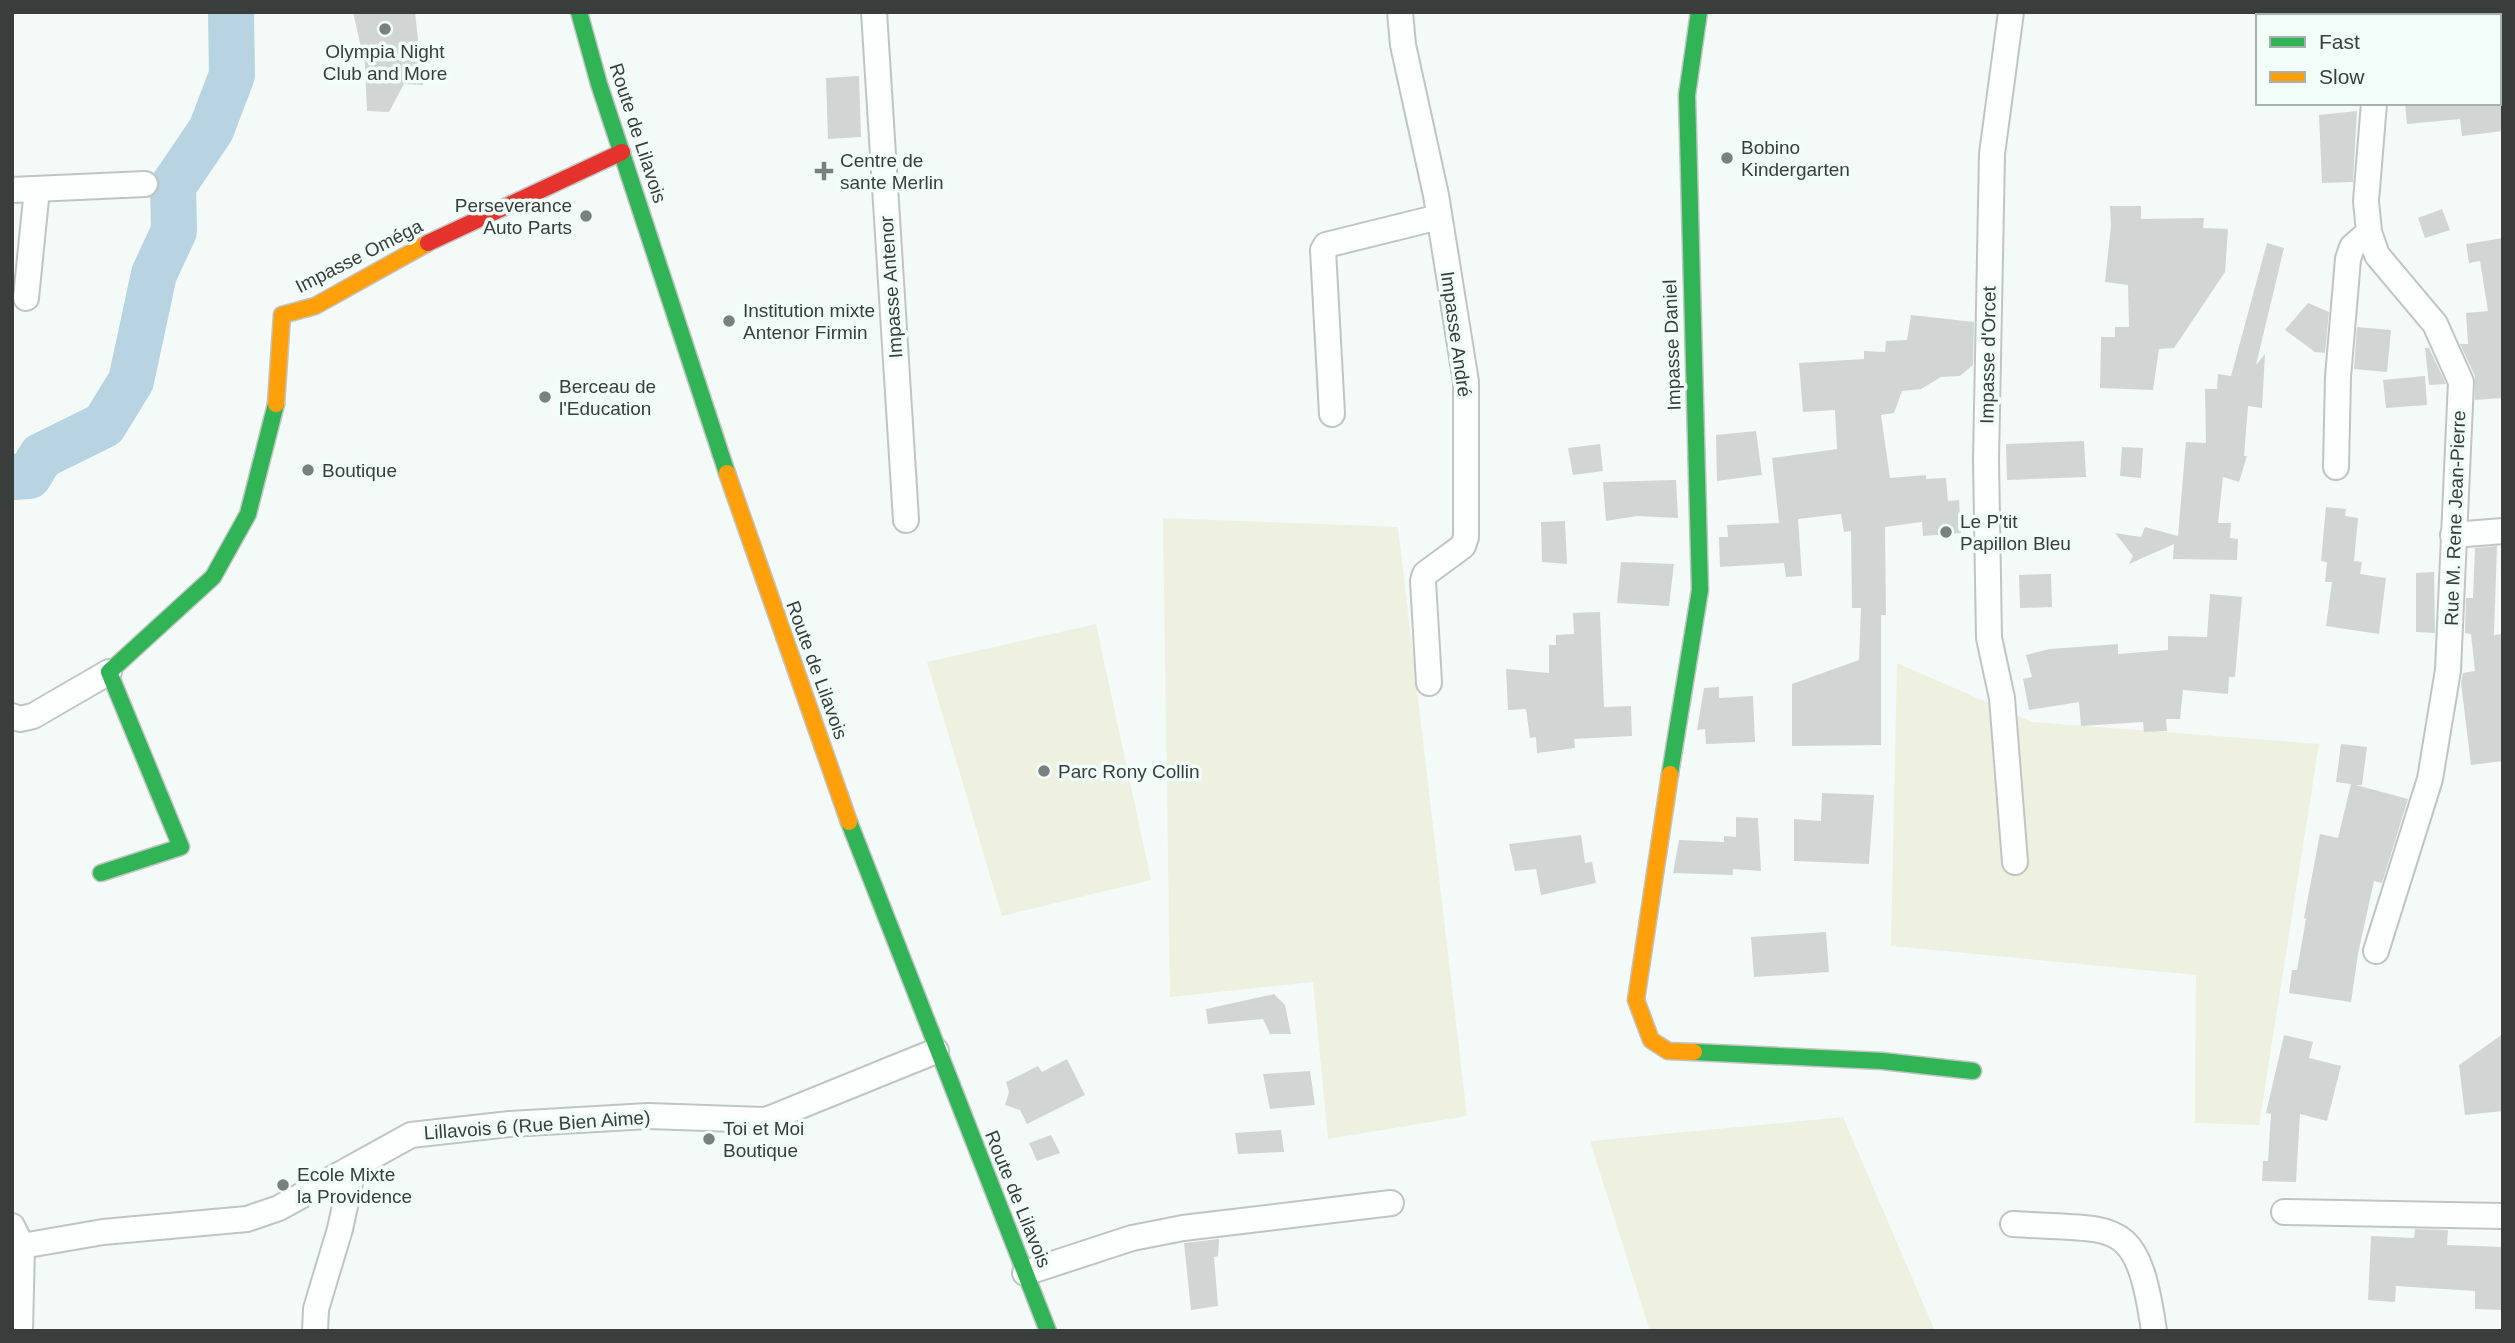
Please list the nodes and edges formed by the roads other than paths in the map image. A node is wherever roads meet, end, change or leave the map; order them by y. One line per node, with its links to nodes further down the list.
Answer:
1 (579, 12): 7 (street, Route de Lilavois)
2 (874, 12): 16 (street, Impasse Antenor)
3 (1400, 12): 11 (street, Impasse André)
4 (1699, 12): 26 (street, Impasse Daniel)
5 (2011, 12): 22 (street, Impasse d'Orcet)
6 (2374, 105): 12 (street, Rue M. Rene Jean-Pierre)
7 (622, 152): 19 (street, Impasse Oméga); 25 (street, Route de Lilavois)
8 (145, 184): 9 (street)
9 (37, 189): 10 (street); 13 (street)
10 (12, 190)
11 (1439, 217): 14 (street); 20 (street, Impasse André)
12 (2369, 232): 15 (street); 18 (street, Rue M. Rene Jean-Pierre)
13 (26, 298)
14 (1332, 414)
15 (2336, 467)
16 (906, 520)
17 (2503, 531): 18 (street)
18 (2453, 535): 24 (street, Rue M. Rene Jean-Pierre)
19 (109, 672): 21 (street); 23 (street)
20 (1429, 683)
21 (12, 716)
22 (2015, 862)
23 (102, 873)
24 (2376, 951)
25 (936, 1051): 27 (street, Lillavois 6 (Rue Bien Aime)); 33 (street, Route de Lilavois)
26 (1973, 1071)
27 (353, 1169): 32 (street, Lillavois 6 (Rue Bien Aime)); 35 (street)
28 (1391, 1203): 33 (street)
29 (2284, 1212): 30 (street)
30 (2503, 1216)
31 (2013, 1224): 37 (street)
32 (17, 1236): 34 (street, Lillavois 6 (Rue Bien Aime))
33 (1025, 1273): 36 (street, Route de Lilavois)
34 (20, 1331)
35 (315, 1331)
36 (1048, 1331)
37 (2154, 1331)

